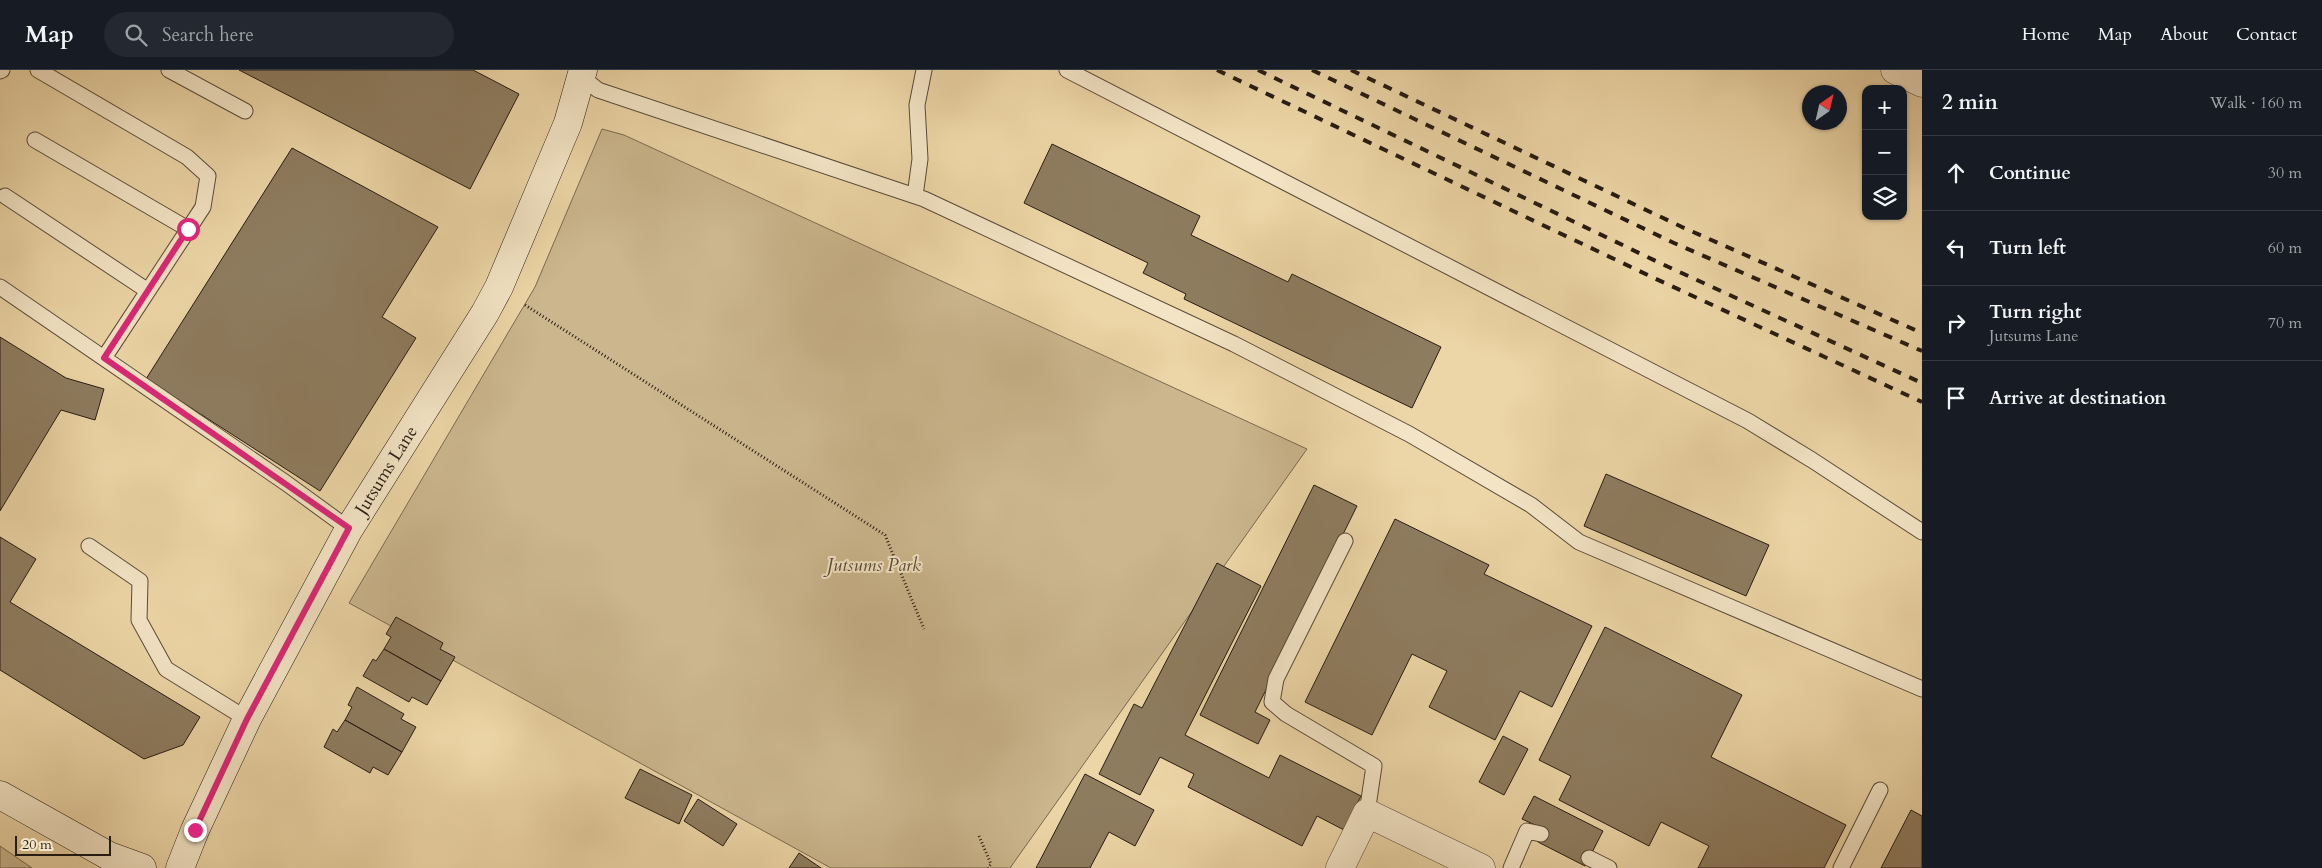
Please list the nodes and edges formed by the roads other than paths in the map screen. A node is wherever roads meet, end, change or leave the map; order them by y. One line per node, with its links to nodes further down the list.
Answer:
1 (38, 70): 12 (lane)
2 (168, 70): 8 (lane)
3 (924, 70): 11 (lane)
4 (1067, 70): 17 (lane)
5 (1895, 70): 7 (street)
6 (578, 72): 11 (lane); 16 (street, Jutsums Lane)
7 (1922, 83)
8 (245, 111)
9 (35, 140): 12 (lane)
10 (5, 196): 14 (lane)
11 (915, 196): 20 (lane)
12 (188, 229): 14 (lane)
13 (0, 287): 15 (lane)
14 (148, 291): 15 (lane)
15 (104, 358): 16 (lane)
16 (349, 528): 21 (street, Jutsums Lane)
17 (1922, 532)
18 (1345, 541): 24 (lane)
19 (89, 546): 21 (lane)
20 (1922, 689)
21 (247, 719): 28 (street, Jutsums Lane)
22 (1880, 790): 33 (lane)
23 (0, 795): 27 (street)
24 (1367, 813): 29 (street); 30 (street)
25 (1542, 834): 31 (lane)
26 (1589, 858): 32 (lane)
27 (142, 868)
28 (180, 868)
29 (1340, 868)
30 (1481, 868)
31 (1511, 868)
32 (1610, 868)
33 (1841, 868)

